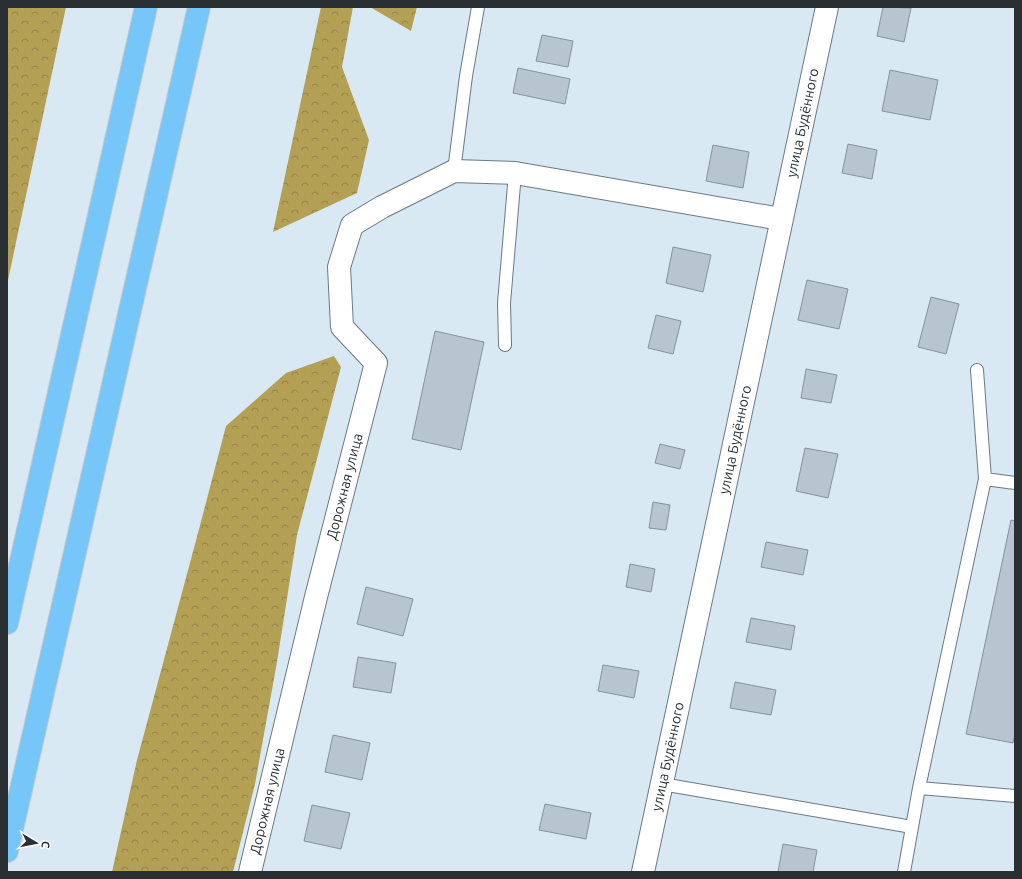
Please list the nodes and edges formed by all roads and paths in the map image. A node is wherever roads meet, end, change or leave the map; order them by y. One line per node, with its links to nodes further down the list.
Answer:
1 (146, 7): 12 (highway)
2 (199, 7): 17 (highway)
3 (478, 7): 5 (lane)
4 (827, 7): 7 (street, улица Будённого)
5 (454, 170): 6 (street); 18 (street, Дорожная улица)
6 (515, 173): 7 (street); 8 (lane)
7 (781, 219): 13 (street, улица Будённого)
8 (505, 345)
9 (977, 370): 10 (lane)
10 (984, 479): 11 (lane); 14 (lane)
11 (1015, 483)
12 (7, 623)
13 (662, 784): 16 (lane); 19 (street, улица Будённого)
14 (919, 788): 15 (lane); 16 (lane)
15 (1015, 796)
16 (912, 827): 20 (lane)
17 (7, 851)
18 (250, 872)
19 (643, 872)
20 (904, 872)

